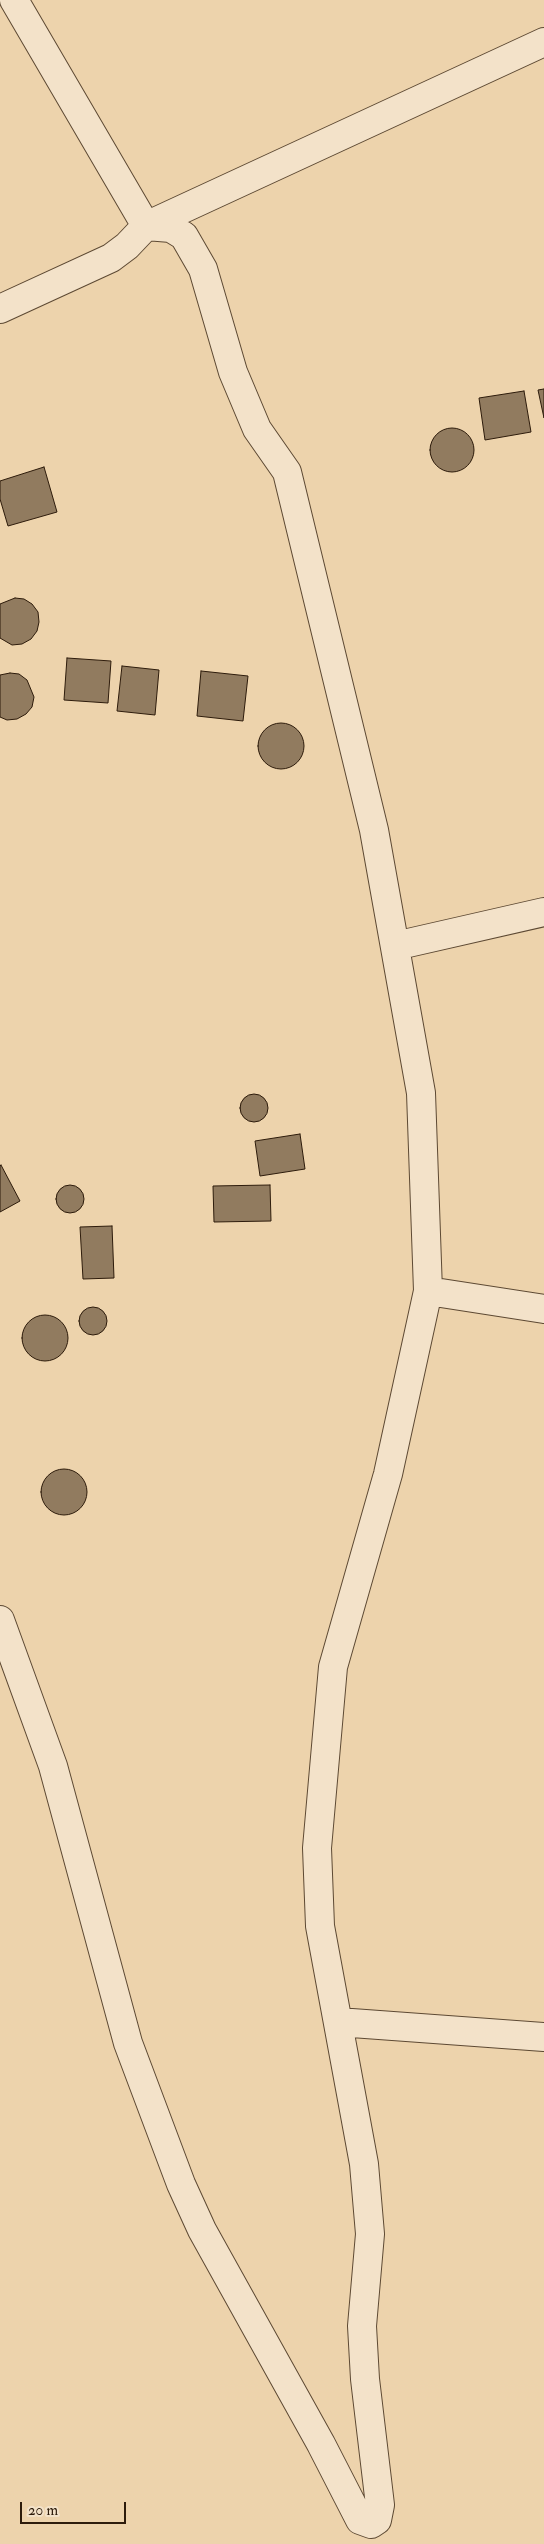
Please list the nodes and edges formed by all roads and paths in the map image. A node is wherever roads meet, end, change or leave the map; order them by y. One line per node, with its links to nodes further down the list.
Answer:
1 (14, 0): 3 (street)
2 (544, 42): 3 (street)
3 (146, 226): 4 (street); 6 (street)
4 (0, 308)
5 (544, 912): 6 (street)
6 (395, 946): 7 (street)
7 (428, 1291): 8 (street); 10 (street)
8 (544, 1309)
9 (0, 1620): 12 (street)
10 (338, 2022): 11 (street); 12 (street)
11 (544, 2037)
12 (372, 2534)

